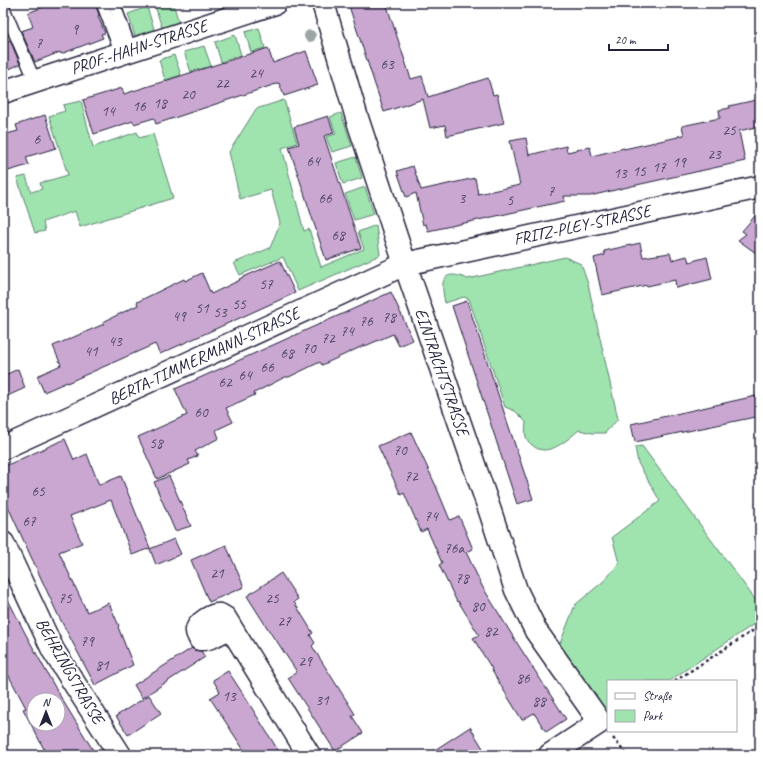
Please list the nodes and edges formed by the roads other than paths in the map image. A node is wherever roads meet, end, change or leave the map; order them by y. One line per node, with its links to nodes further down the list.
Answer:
1 (102, 3): 6 (lane)
2 (114, 3): 6 (lane)
3 (275, 3): 6 (street, PROF.-HAHN-STRASSE)
4 (323, 3): 10 (street, EINTRACHTSTRASSE)
5 (3, 6): 7 (lane)
6 (126, 51): 7 (street, PROF.-HAHN-STRASSE)
7 (35, 81): 8 (street, PROF.-HAHN-STRASSE)
8 (3, 92)
9 (760, 187): 10 (street, FRITZ-PLEY-STRASSE)
10 (405, 264): 11 (street, BERTA-TIMMERMANN-STRASSE); 16 (street, EINTRACHTSTRASSE)
11 (3, 448)
12 (3, 542): 14 (street, BEHRINGSTRASSE)
13 (230, 627): 15 (street)
14 (120, 755)
15 (309, 755)
16 (550, 755)

